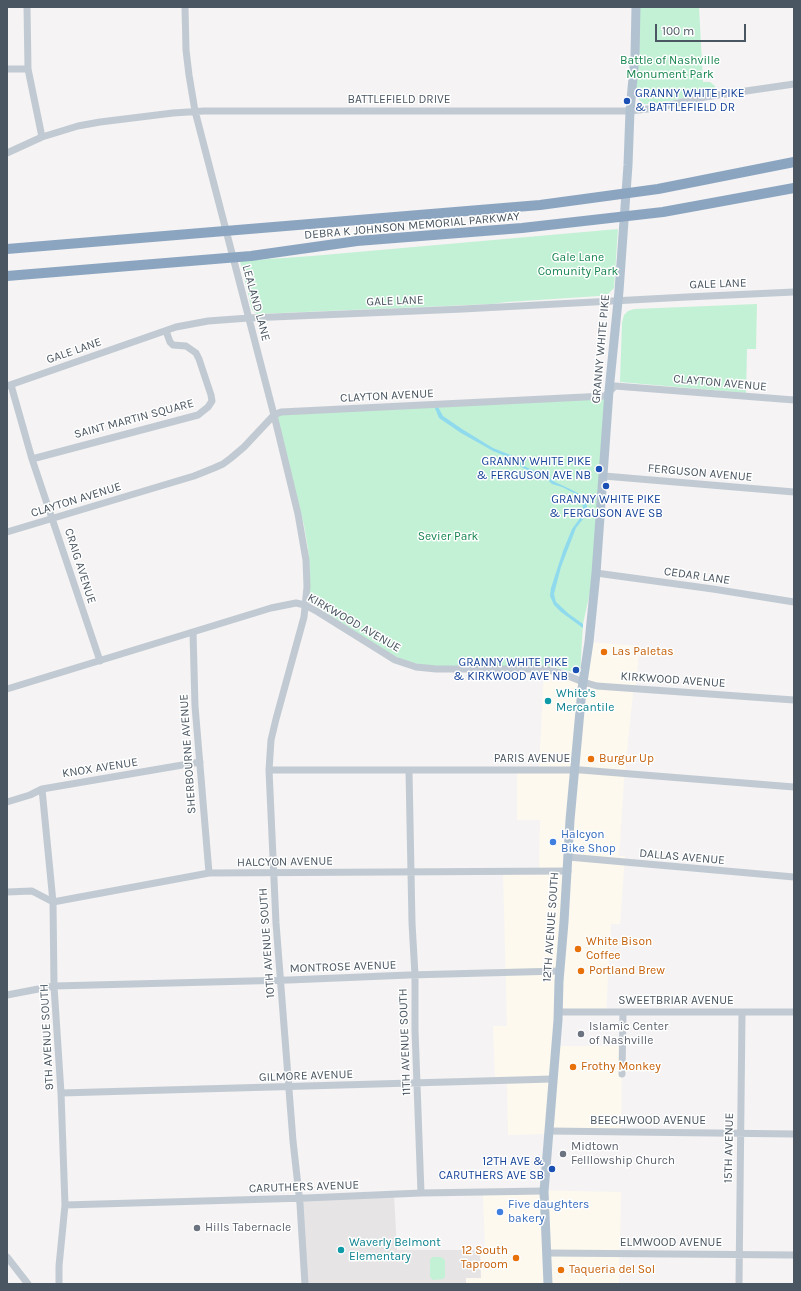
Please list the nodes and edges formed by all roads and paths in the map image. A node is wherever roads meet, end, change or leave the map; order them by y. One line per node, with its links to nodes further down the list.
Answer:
1 (27, 7): 5 (street)
2 (185, 7): 8 (street, LEALAND LANE)
3 (636, 7): 7 (main road, GRANNY WHITE PIKE)
4 (7, 69): 5 (street)
5 (28, 69): 9 (street)
6 (794, 84): 7 (street, BATTLEFIELD DRIVE)
7 (630, 111): 8 (street, BATTLEFIELD DRIVE); 16 (main road, GRANNY WHITE PIKE)
8 (195, 112): 9 (street, BATTLEFIELD DRIVE); 17 (street, LEALAND LANE)
9 (42, 137): 10 (street, BATTLEFIELD DRIVE)
10 (7, 153)
11 (794, 162): 13 (highway, DEBRA K JOHNSON MEMORIAL PARKWAY)
12 (794, 188): 14 (highway, DEBRA K JOHNSON MEMORIAL PARKWAY)
13 (7, 249)
14 (7, 276)
15 (794, 292): 16 (street, GALE LANE)
16 (617, 301): 17 (street, GALE LANE); 20 (main road, GRANNY WHITE PIKE)
17 (249, 318): 18 (street, GALE LANE); 22 (street, LEALAND LANE)
18 (166, 331): 19 (street, GALE LANE); 23 (street, SAINT MARTIN SQUARE)
19 (9, 386): 23 (street, CRAIG AVENUE)
20 (609, 391): 21 (street, CLAYTON AVENUE); 22 (street, CLAYTON AVENUE); 24 (main road, GRANNY WHITE PIKE)
21 (794, 400)
22 (274, 415): 26 (street, CLAYTON AVENUE); 30 (street, LEALAND LANE)
23 (32, 459): 26 (street, CRAIG AVENUE)
24 (604, 476): 25 (street, FERGUSON AVENUE); 28 (main road, GRANNY WHITE PIKE)
25 (794, 492)
26 (52, 518): 27 (street, CLAYTON AVENUE); 32 (street, CRAIG AVENUE)
27 (7, 532)
28 (596, 573): 29 (street, CEDAR LANE); 33 (main road, 12TH AVENUE SOUTH)
29 (794, 602)
30 (305, 605): 31 (street, KIRKWOOD AVENUE); 33 (street, KIRKWOOD AVENUE); 37 (street, 10TH AVENUE SOUTH)
31 (193, 632): 32 (street, KIRKWOOD AVENUE); 36 (street, SHERBOURNE AVENUE)
32 (100, 661): 34 (street, KIRKWOOD AVENUE)
33 (583, 682): 35 (street, KIRKWOOD AVENUE); 39 (main road, 12TH AVENUE SOUTH)
34 (7, 689)
35 (794, 700)
36 (200, 762): 41 (street, KNOX AVENUE); 47 (street, SHERBOURNE AVENUE)
37 (269, 770): 38 (street, PARIS AVENUE); 45 (street, 10TH AVENUE SOUTH)
38 (409, 770): 39 (street, PARIS AVENUE); 46 (street, 11TH AVENUE SOUTH)
39 (575, 770): 40 (street, PARIS AVENUE); 43 (main road, 12TH AVENUE SOUTH)
40 (794, 787)
41 (42, 789): 42 (street, KNOX AVENUE); 50 (street, 9TH AVENUE SOUTH)
42 (7, 802)
43 (568, 857): 44 (main road, 12TH AVENUE SOUTH); 48 (street, DALLAS AVENUE)
44 (568, 871): 46 (street, HALCYON AVENUE); 51 (main road, 12TH AVENUE SOUTH)
45 (274, 872): 46 (street, HALCYON AVENUE); 47 (street, HALCYON AVENUE); 53 (street, 10TH AVENUE SOUTH)
46 (412, 872): 52 (street, 11TH AVENUE SOUTH)
47 (209, 873): 50 (street, HALCYON AVENUE)
48 (794, 877)
49 (7, 892): 50 (street)
50 (53, 902): 54 (street, 9TH AVENUE SOUTH)
51 (560, 971): 52 (street, MONTROSE AVENUE); 56 (main road, 12TH AVENUE SOUTH)
52 (415, 975): 53 (street, MONTROSE AVENUE); 62 (street, 11TH AVENUE SOUTH)
53 (280, 980): 54 (street, MONTROSE AVENUE); 63 (street, 10TH AVENUE SOUTH)
54 (54, 986): 55 (street, MONTROSE AVENUE); 64 (street, 9TH AVENUE SOUTH)
55 (7, 995)
56 (558, 1012): 57 (street, SWEETBRIAR AVENUE); 61 (main road, 12TH AVENUE SOUTH)
57 (623, 1012): 59 (street, SWEETBRIAR AVENUE); 60 (street)
58 (794, 1012): 59 (street, SWEETBRIAR AVENUE)
59 (742, 1013): 66 (street, 15TH AVENUE)
60 (622, 1074)
61 (552, 1079): 62 (street, GILMORE AVENUE); 65 (main road, 12TH AVENUE SOUTH)
62 (418, 1084): 63 (street, GILMORE AVENUE); 69 (street, 11TH AVENUE SOUTH)
63 (289, 1088): 64 (street, GILMORE AVENUE); 70 (street, 10TH AVENUE SOUTH)
64 (61, 1094): 71 (street, 9TH AVENUE SOUTH)
65 (549, 1131): 66 (street, BEECHWOOD AVENUE); 68 (main road, 12TH AVENUE SOUTH)
66 (740, 1133): 67 (street, BEECHWOOD AVENUE); 73 (street, 15TH AVENUE)
67 (794, 1134)
68 (544, 1191): 69 (street, CARUTHERS AVENUE); 72 (main road, 12TH AVENUE SOUTH)
69 (421, 1193): 70 (street, CARUTHERS AVENUE)
70 (299, 1198): 71 (street, CARUTHERS AVENUE); 78 (street, 10TH AVENUE SOUTH)
71 (65, 1205): 77 (street, 9TH AVENUE SOUTH)
72 (548, 1253): 73 (street, ELMWOOD AVENUE); 79 (main road, 12TH AVENUE SOUTH)
73 (739, 1254): 74 (street, ELMWOOD AVENUE); 80 (street, 15TH AVENUE)
74 (794, 1255)
75 (7, 1256): 76 (street)
76 (28, 1284)
77 (59, 1284)
78 (305, 1284)
79 (548, 1284)
80 (739, 1284)

